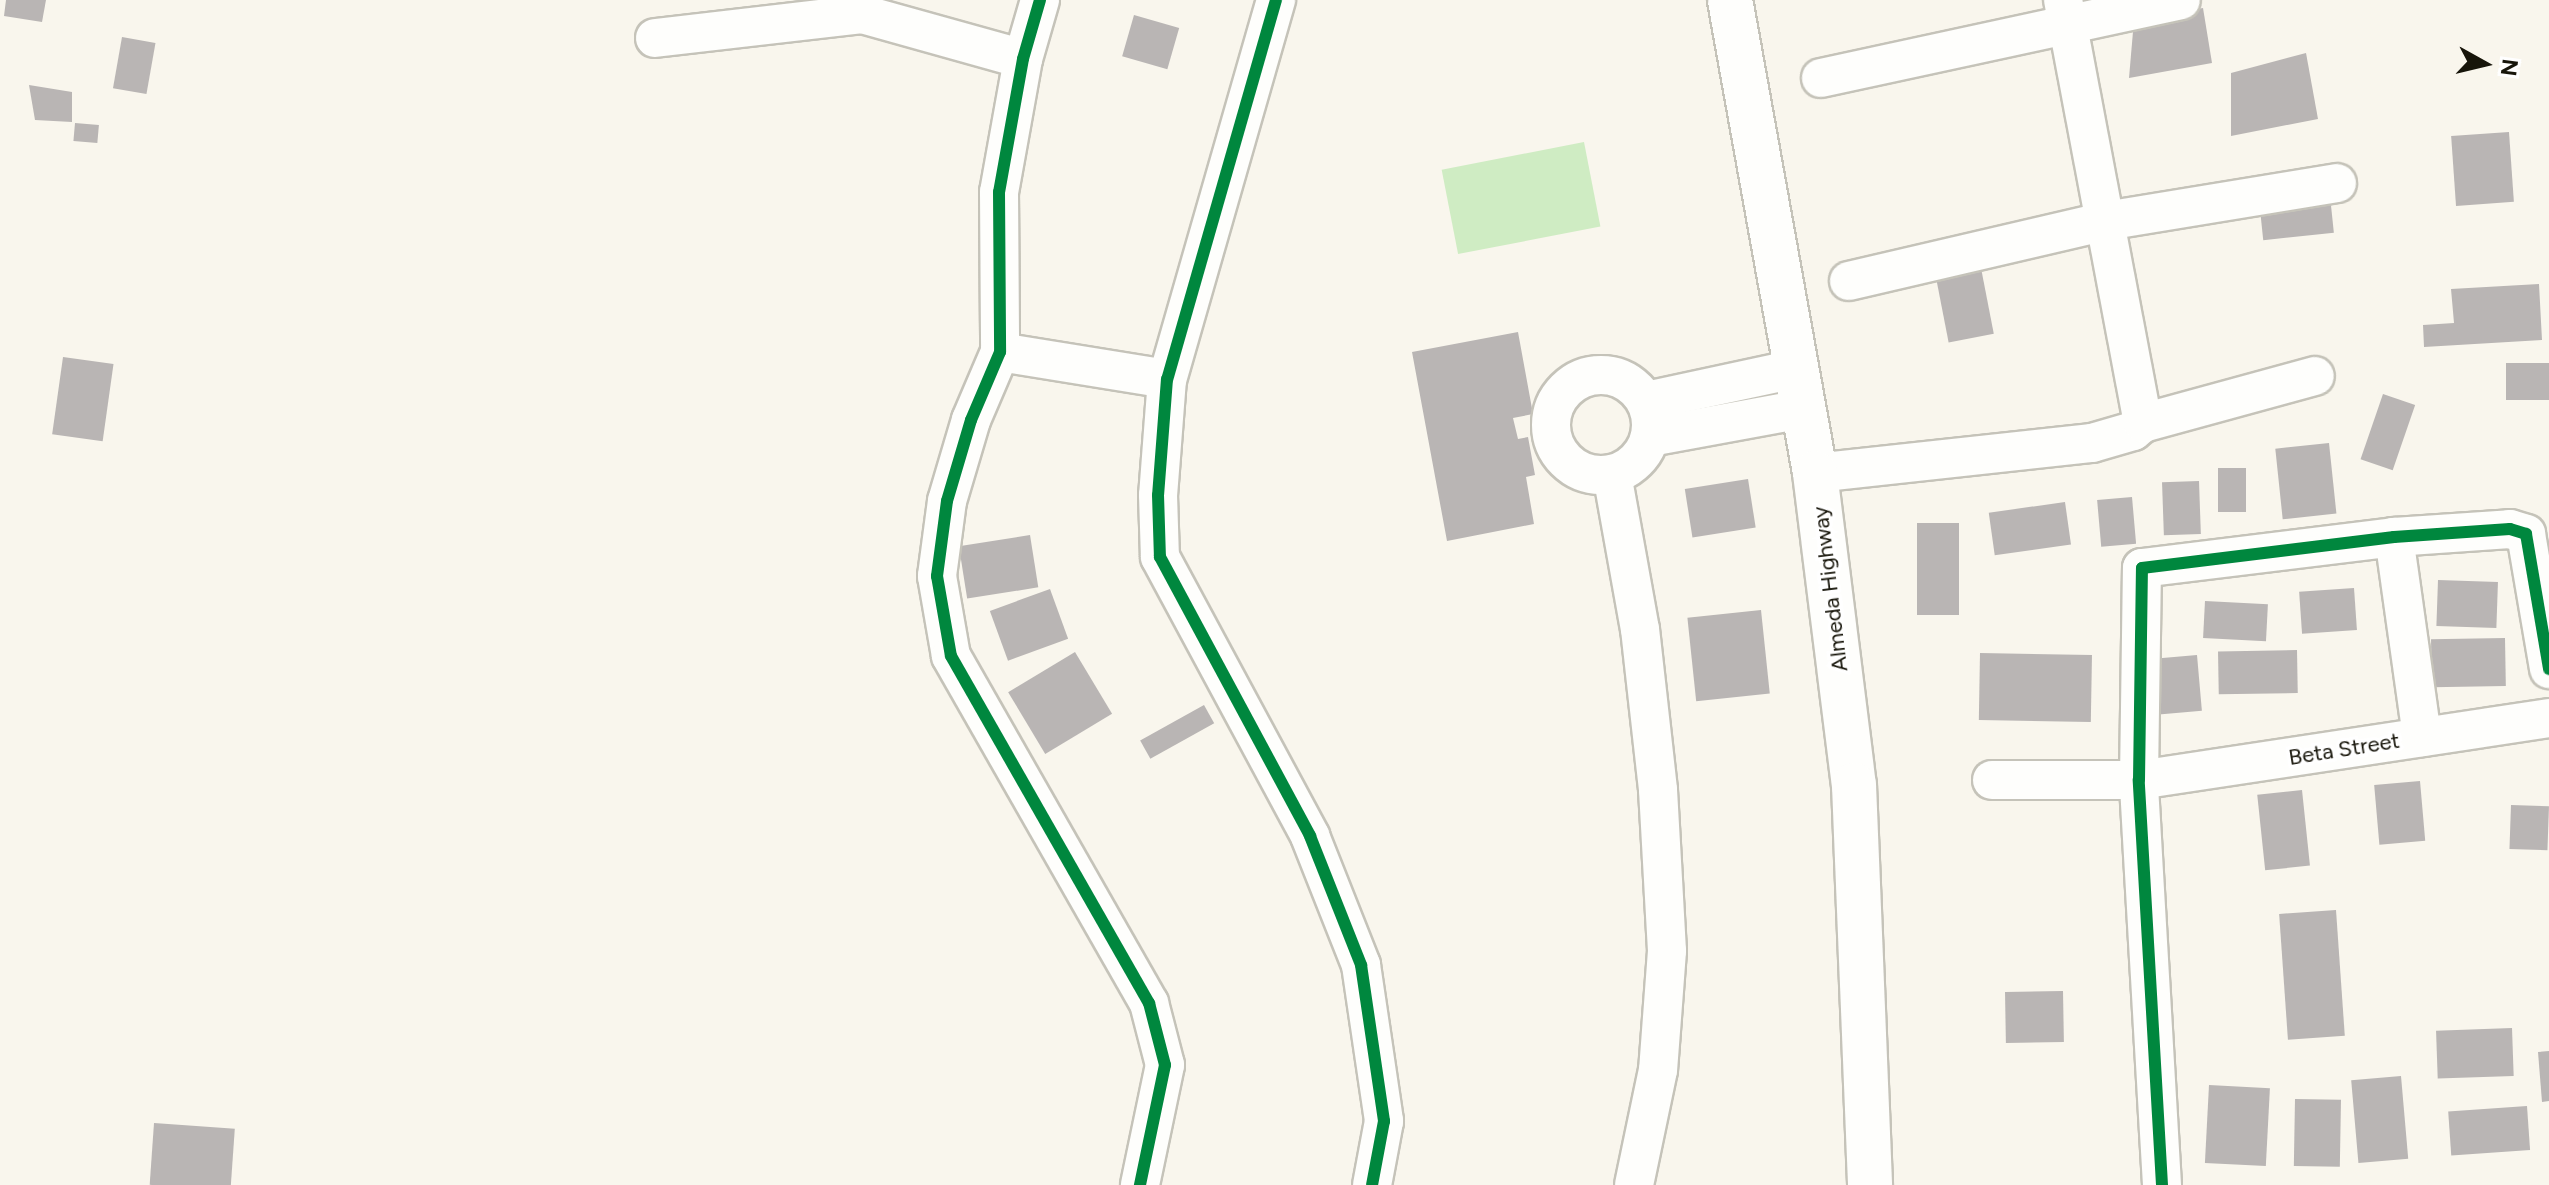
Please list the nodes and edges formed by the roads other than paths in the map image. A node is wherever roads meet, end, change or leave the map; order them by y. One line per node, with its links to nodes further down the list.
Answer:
1 (1040, 0): 7 (street)
2 (1276, 0): 14 (street)
3 (1730, 0): 16 (highway, Almeda Highway)
4 (2181, 0): 5 (street)
5 (2065, 11): 8 (street); 10 (street)
6 (655, 38): 7 (street)
7 (1023, 59): 12 (street)
8 (1821, 78)
9 (2337, 183): 10 (street)
10 (2106, 221): 11 (street); 19 (street)
11 (1849, 281)
12 (1000, 352): 14 (street); 28 (street)
13 (2315, 376): 19 (street)
14 (1167, 379): 29 (street)
15 (1749, 379): 16 (street); 17 (street); 18 (street)
16 (1799, 389): 17 (street); 20 (highway, Almeda Highway)
17 (1754, 417): 18 (street)
18 (1648, 419): 21 (street); 21 (street)
19 (2143, 423): 20 (street)
20 (1815, 473): 31 (highway, Almeda Highway)
21 (1612, 474): 30 (street)
22 (2394, 537): 23 (street); 25 (street); 27 (street)
23 (2549, 669)
24 (2549, 718): 25 (street, Beta Street)
25 (2422, 737): 27 (street, Beta Street)
26 (1992, 780): 27 (street, Beta Street)
27 (2139, 780): 32 (street)
28 (1140, 1185)
29 (1372, 1185)
30 (1634, 1185)
31 (1870, 1185)
32 (2162, 1185)

